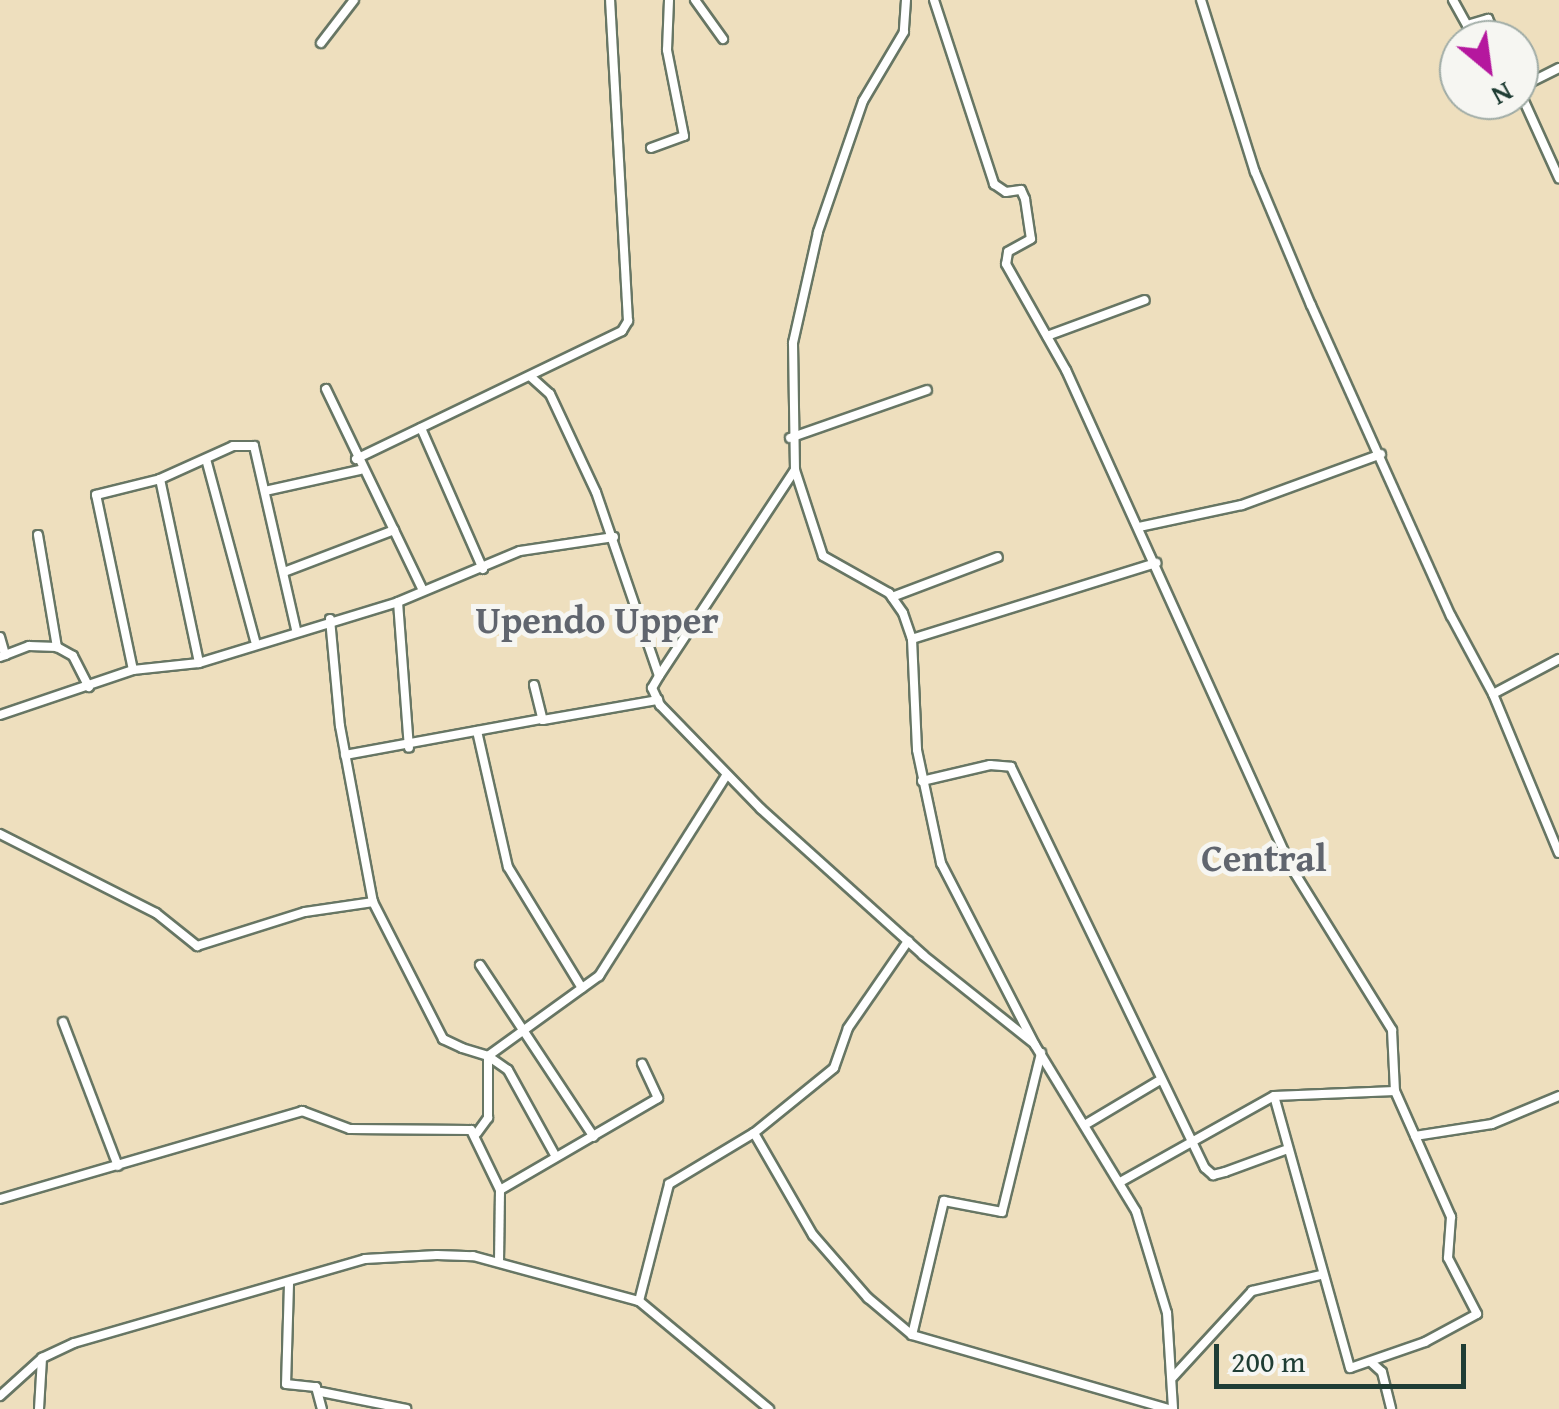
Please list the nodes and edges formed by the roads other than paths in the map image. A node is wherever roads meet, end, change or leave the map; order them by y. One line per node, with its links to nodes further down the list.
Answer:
1 (354, 0): 9 (street)
2 (610, 0): 15 (street)
3 (669, 0): 11 (street)
4 (695, 0): 8 (street)
5 (906, 0): 19 (street)
6 (934, 0): 14 (street)
7 (1201, 0): 20 (street)
8 (723, 39)
9 (321, 44)
10 (1533, 120): 12 (street)
11 (651, 148)
12 (1559, 178)
13 (1145, 300): 14 (street)
14 (1047, 336): 27 (street)
15 (532, 376): 18 (street); 30 (street)
16 (326, 390): 22 (street)
17 (927, 390): 19 (street)
18 (421, 428): 22 (street); 33 (street)
19 (790, 438): 24 (street)
20 (1381, 454): 27 (street); 51 (street)
21 (206, 459): 25 (street); 26 (street); 42 (street)
22 (356, 459): 23 (street)
23 (360, 470): 26 (street); 28 (street)
24 (794, 470): 36 (street); 48 (street)
25 (160, 479): 46 (street); 47 (street)
26 (265, 491): 34 (street)
27 (1139, 527): 32 (street)
28 (394, 530): 34 (street); 35 (street)
29 (38, 536): 43 (street)
30 (614, 538): 33 (street); 48 (street)
31 (998, 557): 36 (street)
32 (1156, 562): 41 (street); 72 (street)
33 (483, 569): 35 (street)
34 (284, 572): 39 (street)
35 (423, 591): 37 (street)
36 (892, 597): 41 (street)
37 (398, 602): 38 (street); 56 (street)
38 (330, 619): 39 (street); 57 (street)
39 (296, 630): 42 (street)
40 (0, 637): 44 (street)
41 (912, 638): 59 (street)
42 (254, 642): 46 (street)
43 (58, 647): 44 (street); 50 (street)
44 (2, 656)
45 (1559, 659): 51 (street)
46 (199, 663): 47 (street)
47 (133, 670): 50 (street)
48 (659, 676): 52 (street)
49 (534, 685): 54 (street)
50 (89, 687): 53 (street)
51 (1493, 694): 61 (street)
52 (658, 700): 54 (street); 58 (street)
53 (0, 715)
54 (541, 719): 55 (street)
55 (478, 731): 56 (street); 65 (street)
56 (409, 748): 57 (street)
57 (345, 756): 62 (street)
58 (726, 776): 63 (street); 65 (street)
59 (922, 782): 68 (street); 71 (street)
60 (0, 834): 62 (street)
61 (1559, 854)
62 (372, 902): 69 (street)
63 (908, 941): 68 (street); 77 (street)
64 (480, 965): 67 (street)
65 (582, 988): 67 (street)
66 (64, 1022): 83 (street)
67 (523, 1027): 69 (street); 79 (street)
68 (1038, 1049): 75 (street); 91 (street)
69 (488, 1056): 76 (street); 82 (street)
70 (642, 1064): 79 (street)
71 (1160, 1080): 75 (street); 80 (street)
72 (1395, 1090): 73 (street); 78 (street)
73 (1274, 1096): 80 (street); 81 (street)
74 (1559, 1096): 78 (street)
75 (1088, 1122): 84 (street)
76 (477, 1133): 83 (street); 85 (street)
77 (754, 1133): 90 (street); 91 (street)
78 (1415, 1136): 93 (street)
79 (594, 1137): 82 (street)
80 (1189, 1140): 81 (street); 84 (street)
81 (1286, 1150): 88 (street)
82 (556, 1157): 85 (street)
83 (118, 1166): 86 (street)
84 (1122, 1181): 94 (street)
85 (500, 1190): 87 (street)
86 (0, 1199)
87 (499, 1262): 89 (street); 90 (street)
88 (1322, 1274): 93 (street); 94 (street)
89 (290, 1284): 92 (street); 95 (street)
90 (639, 1301): 100 (street)
91 (912, 1335): 101 (street)
92 (42, 1358): 96 (street); 97 (street)
93 (1372, 1362): 102 (street)
94 (1173, 1378): 101 (street)
95 (322, 1392): 98 (street); 99 (street)
96 (0, 1396)
97 (39, 1409)
98 (322, 1409)
99 (406, 1409)
100 (769, 1409)
101 (1170, 1409)
102 (1391, 1409)

